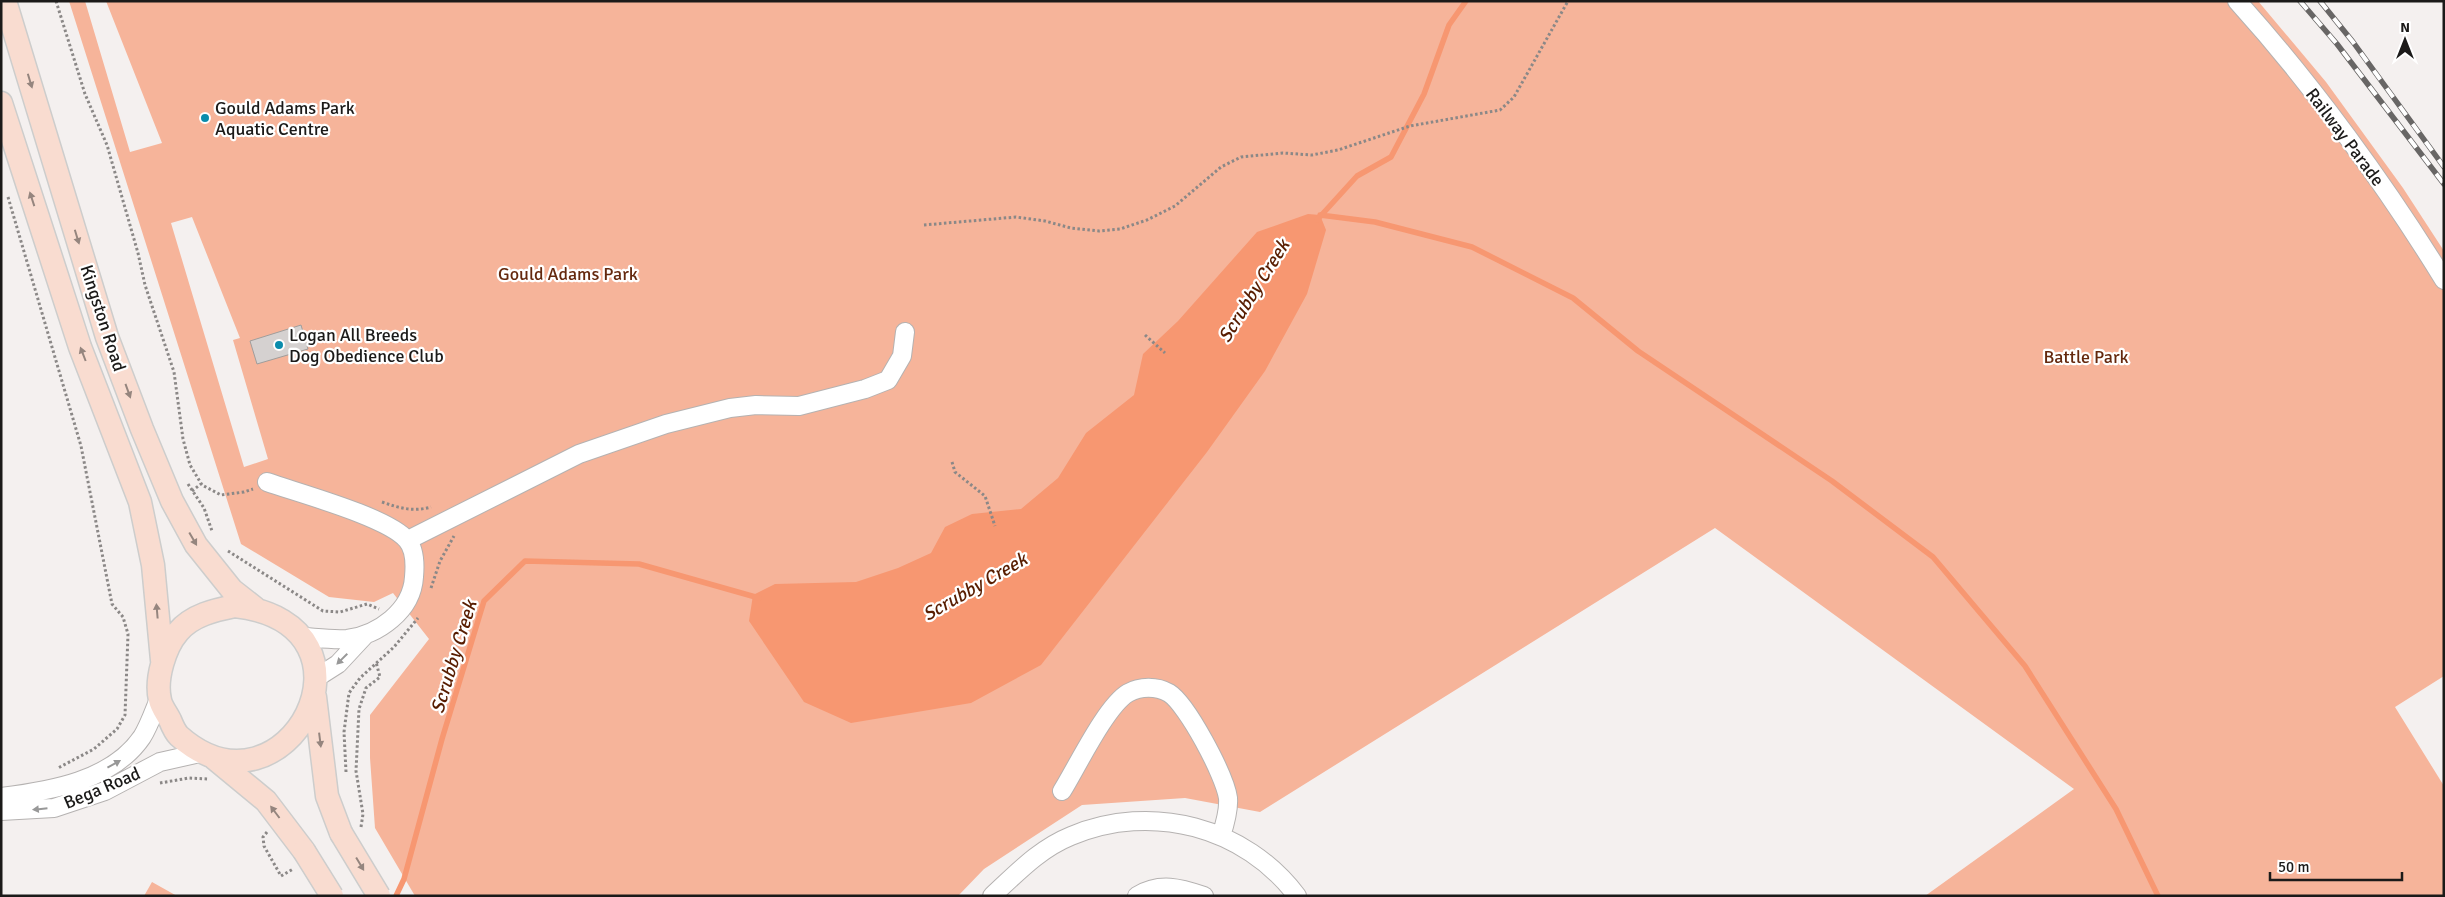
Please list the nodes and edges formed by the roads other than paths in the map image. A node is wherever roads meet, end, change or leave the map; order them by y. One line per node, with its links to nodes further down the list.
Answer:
1 (6, 1): 4 (main road, Kingston Road)
2 (15, 1): 4 (street)
3 (2237, 1): 7 (street, Railway Parade)
4 (22, 54): 11 (main road, Kingston Road, one-way to 11)
5 (1, 103): 6 (main road, Kingston Road)
6 (6, 136): 14 (main road, Kingston Road, one-way to 6)
7 (2444, 280)
8 (905, 332): 10 (street)
9 (267, 482): 10 (street)
10 (408, 540): 12 (street)
11 (255, 608): 13 (main road); 14 (main road)
12 (365, 635): 13 (street); 15 (street, one-way to 15)
13 (305, 637): 15 (main road)
14 (162, 660): 16 (main road)
15 (315, 684): 17 (main road); 23 (main road, one-way to 23, bridge)
16 (160, 699): 17 (main road); 19 (street, Bega Road, one-way to 16)
17 (209, 764): 20 (street, Bega Road, one-way to 20); 22 (main road, one-way to 17, bridge)
18 (1062, 790): 21 (street)
19 (1, 797)
20 (1, 811)
21 (1221, 836): 24 (street); 27 (street)
22 (332, 896)
23 (379, 896)
24 (992, 896)
25 (1137, 896): 26 (street)
26 (1204, 896)
27 (1297, 896)

